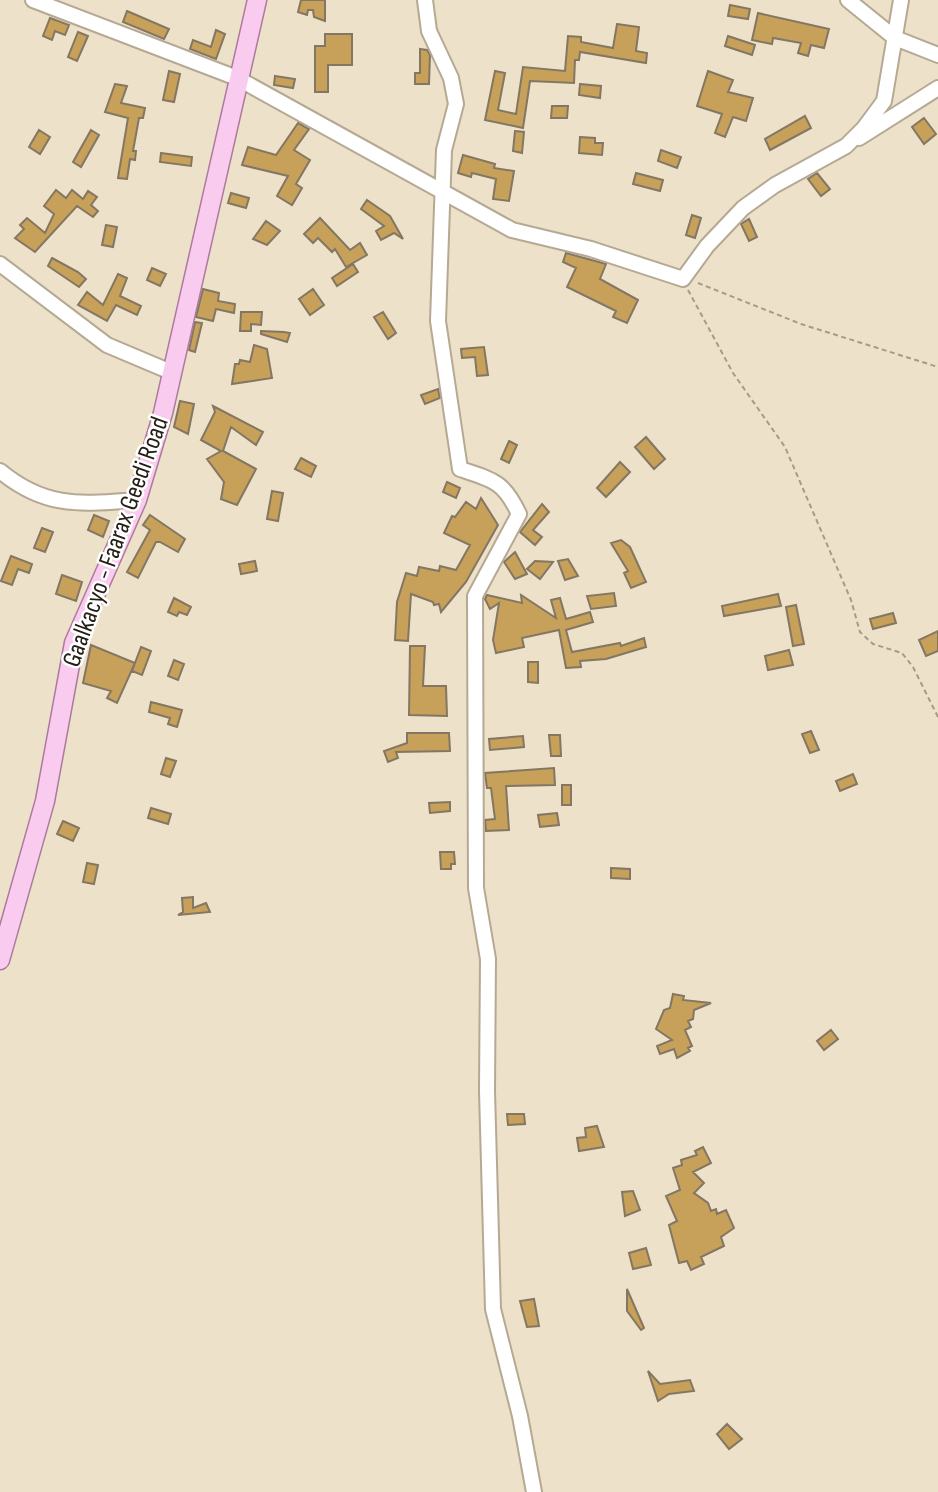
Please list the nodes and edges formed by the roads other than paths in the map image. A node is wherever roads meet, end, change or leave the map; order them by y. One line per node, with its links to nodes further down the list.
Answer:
1 (33, 0): 8 (street)
2 (257, 0): 8 (main road, Gaalkacyo - Faarax Geedi Road)
3 (425, 0): 11 (street)
4 (848, 0): 6 (street)
5 (901, 0): 6 (street)
6 (895, 38): 7 (street); 10 (street)
7 (938, 55)
8 (237, 78): 11 (street); 13 (main road, Gaalkacyo - Faarax Geedi Road)
9 (938, 88): 10 (street)
10 (846, 146): 11 (street)
11 (442, 193): 17 (street)
12 (0, 264): 13 (street)
13 (171, 372): 15 (main road, Gaalkacyo - Faarax Geedi Road)
14 (0, 471): 15 (street)
15 (137, 500): 16 (main road, Gaalkacyo - Faarax Geedi Road)
16 (0, 960)
17 (534, 1492)

